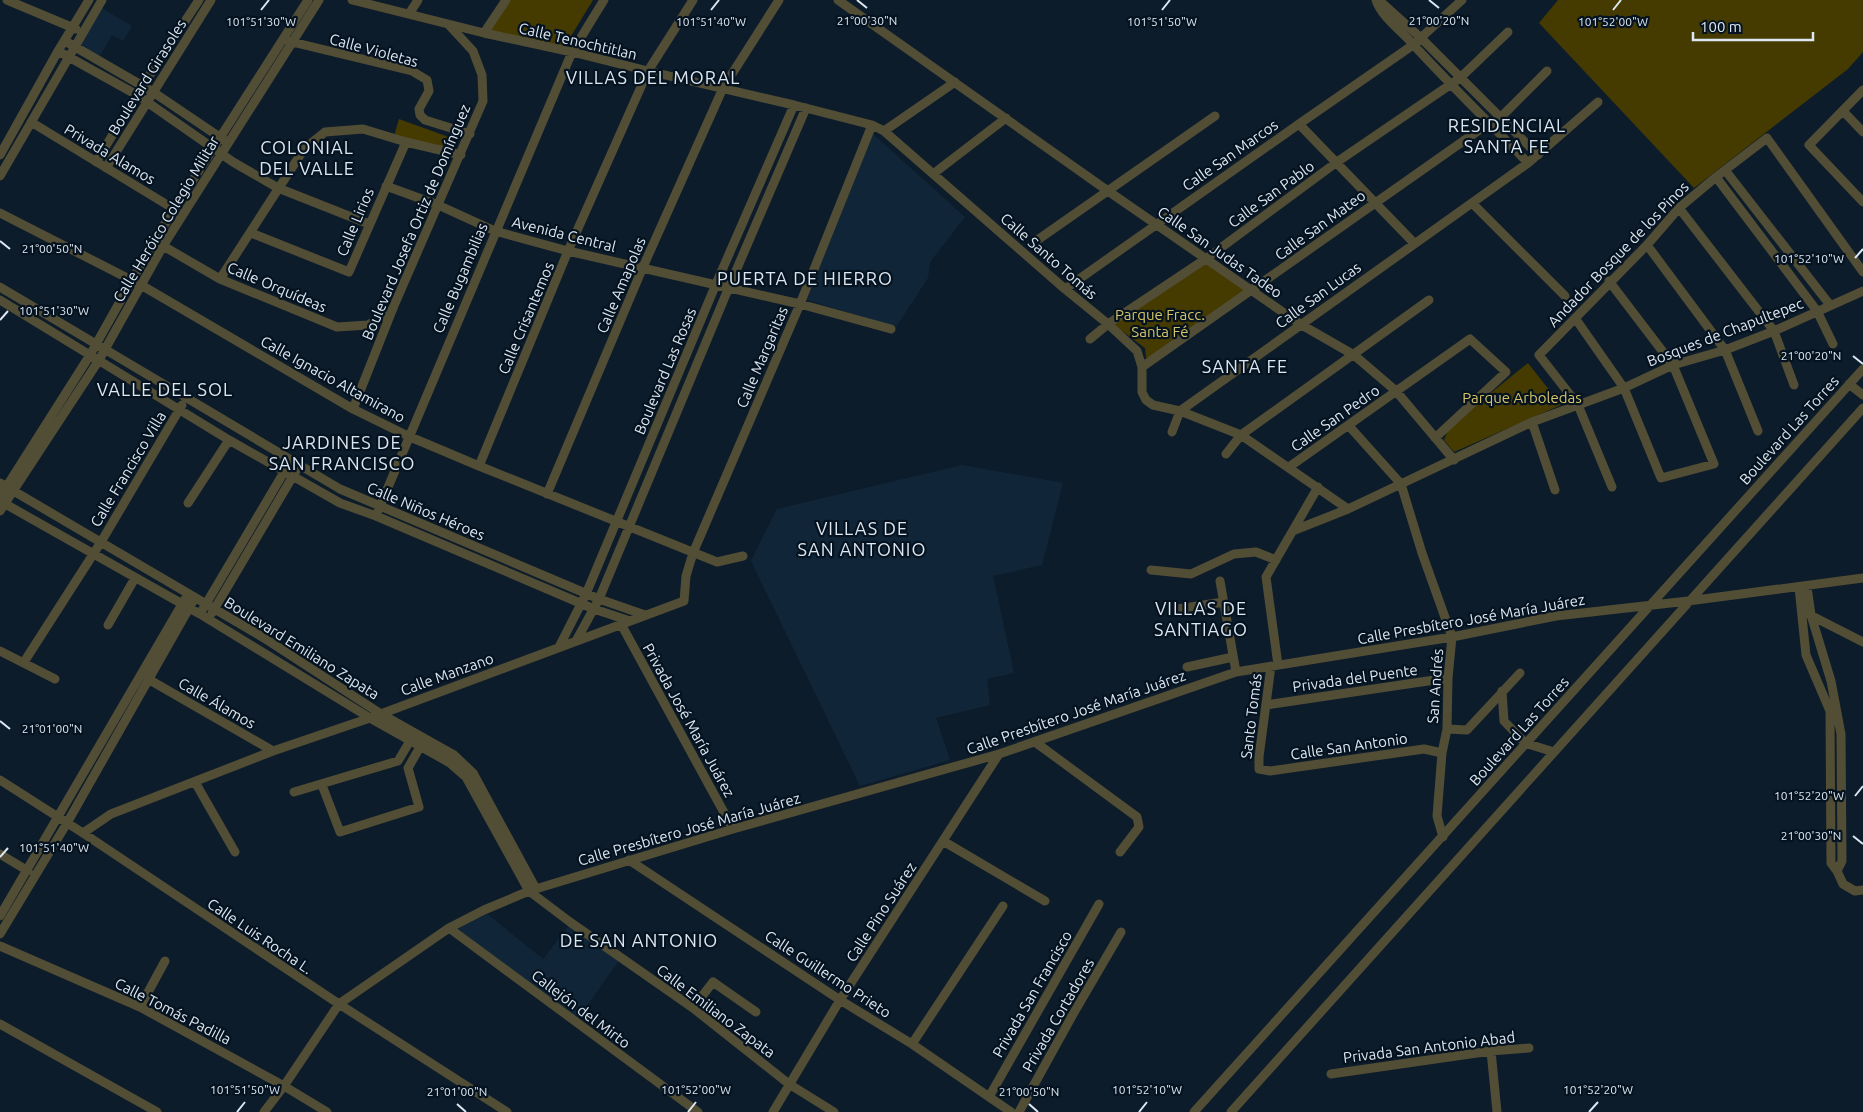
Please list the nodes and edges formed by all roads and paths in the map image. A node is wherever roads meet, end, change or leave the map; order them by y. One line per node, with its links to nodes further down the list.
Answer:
1 (7, 0): 19 (street)
2 (90, 0): 19 (street)
3 (102, 0): 20 (street)
4 (199, 0): 37 (street, Boulevard Girasoles)
5 (211, 0): 40 (street, Boulevard Girasoles)
6 (308, 0): 24 (street, Calle Heróico Colegio Militar)
7 (319, 0): 26 (street, Calle Heróico Colegio Militar)
8 (352, 0): 17 (street, Calle Tenochtitlan)
9 (418, 0): 17 (street)
10 (506, 0): 22 (street)
11 (604, 0): 30 (street, Calle Bugambilias)
12 (693, 0): 32 (street, Calle Crisantemos)
13 (779, 0): 38 (street, Calle Amapolas)
14 (838, 0): 35 (street, Calle San Judas Tadeo)
15 (1462, 0): 23 (street, Calle San Marcos)
16 (1380, 2): 23 (street); 27 (street)
17 (409, 14): 18 (street, Calle Tenochtitlan)
18 (448, 24): 22 (street, Calle Tenochtitlan); 56 (street, Boulevard Josefa Ortiz de Domínguez)
19 (73, 27): 20 (street); 25 (street)
20 (83, 32): 28 (street)
21 (1508, 32): 34 (street, Calle San Pablo)
22 (484, 33): 30 (street, Calle Tenochtitlan)
23 (1421, 38): 27 (street, Calle San Marcos); 34 (street)
24 (282, 40): 26 (street, Calle Violetas); 57 (street, Calle Heróico Colegio Militar)
25 (65, 41): 28 (street); 29 (street)
26 (292, 42): 56 (street, Calle Violetas); 59 (street, Calle Heróico Colegio Militar)
27 (1413, 45): 36 (street); 52 (street, Calle San Marcos)
28 (74, 47): 31 (street); 37 (street)
29 (58, 51): 31 (street); 62 (street)
30 (572, 52): 32 (street, Calle Tenochtitlan); 85 (street, Calle Bugambilias)
31 (68, 57): 41 (street); 50 (street)
32 (648, 71): 38 (street, Calle Tenochtitlan); 91 (street, Calle Crisantemos)
33 (1547, 71): 48 (street)
34 (1460, 78): 36 (street, Calle San Pablo); 48 (street)
35 (955, 82): 49 (street, Calle San Judas Tadeo); 54 (street)
36 (1450, 84): 51 (street); 66 (street, Calle San Pablo)
37 (143, 85): 40 (street); 41 (street, Boulevard Girasoles)
38 (723, 88): 44 (street, Calle Tenochtitlan); 93 (street, Calle Amapolas)
39 (1863, 90): 46 (street)
40 (153, 92): 42 (street, Boulevard Girasoles); 57 (street)
41 (137, 95): 42 (street); 65 (street, Boulevard Girasoles)
42 (148, 101): 60 (street); 68 (street, Boulevard Girasoles)
43 (1598, 102): 64 (street, Calle San Lucas)
44 (794, 104): 45 (street, Calle Tenochtitlan); 98 (street, Boulevard Las Rosas)
45 (806, 108): 53 (street, Calle Tenochtitlan); 101 (street, Boulevard Las Rosas)
46 (1844, 111): 55 (street); 77 (street)
47 (1214, 116): 75 (street)
48 (1501, 117): 51 (street, Calle San Mateo); 64 (street)
49 (1006, 118): 70 (street); 75 (street, Calle San Judas Tadeo)
50 (31, 122): 65 (street, Privada Alamos); 71 (street)
51 (1489, 122): 67 (street); 76 (street, Calle San Mateo)
52 (1299, 124): 66 (street); 84 (street, Calle San Marcos)
53 (872, 125): 54 (street, Calle Tenochtitlan); 108 (street, Calle Margaritas)
54 (884, 131): 70 (street, Calle Santo Tomás)
55 (1863, 132)
56 (470, 134): 63 (street, Boulevard Josefa Ortiz de Domínguez)
57 (220, 137): 59 (street); 60 (street, Calle Heróico Colegio Militar)
58 (406, 142): 63 (street); 73 (street, Calle Lirios); 74 (street)
59 (229, 143): 61 (street, Calle Heróico Colegio Militar)
60 (213, 148): 61 (street); 81 (street, Calle Heróico Colegio Militar)
61 (221, 154): 74 (street); 89 (street, Calle Heróico Colegio Militar)
62 (0, 155)
63 (460, 155): 79 (street, Boulevard Josefa Ortiz de Domínguez)
64 (1538, 155): 67 (street, Calle San Lucas)
65 (96, 162): 68 (street, Privada Alamos)
66 (1337, 162): 76 (street); 92 (street, Calle San Pablo)
67 (1528, 163): 78 (street, Calle San Lucas)
68 (106, 168): 81 (street, Privada Alamos)
69 (1725, 170): 72 (street, Andador Bosque de los Pinos); 94 (street, Andador Bosque de los Pinos); 109 (street)
70 (933, 174): 102 (street, Calle Santo Tomás)
71 (0, 176)
72 (1716, 177): 80 (street, Andador Bosque de los Pinos); 111 (street)
73 (386, 186): 79 (street, Avenida Central); 83 (street, Calle Lirios)
74 (278, 188): 83 (street); 86 (street)
75 (1108, 191): 84 (street, Calle San Judas Tadeo); 87 (street)
76 (1376, 202): 88 (street); 103 (street, Calle San Mateo)
77 (1863, 202)
78 (1472, 203): 88 (street, Calle San Lucas); 105 (street)
79 (438, 205): 85 (street, Avenida Central); 110 (street, Boulevard Josefa Ortiz de Domínguez)
80 (1679, 208): 90 (street, Andador Bosque de los Pinos); 116 (street)
81 (174, 209): 89 (street, Calle Heróico Colegio Militar)
82 (0, 213): 96 (street, Calle Ignacio Altamirano)
83 (369, 224): 86 (street, Calle Lirios)
84 (1156, 224): 92 (street, Calle San Judas Tadeo); 102 (street, Calle San Marcos)
85 (495, 231): 91 (street, Avenida Central); 144 (street, Calle Bugambilias)
86 (251, 233): 95 (street)
87 (1036, 241)
88 (1414, 242): 114 (street, Calle San Lucas)
89 (158, 243): 95 (street, Calle Orquídeas); 96 (street, Calle Heróico Colegio Militar); 99 (street, Calle Heróico Colegio Militar)
90 (1647, 245): 97 (street, Andador Bosque de los Pinos); 121 (street)
91 (568, 251): 93 (street, Avenida Central); 151 (street, Calle Crisantemos)
92 (1207, 258): 103 (street, Calle San Judas Tadeo); 113 (street, Calle San Pablo)
93 (643, 267): 98 (street, Avenida Central); 159 (street, Calle Amapolas)
94 (1863, 272)
95 (220, 279): 110 (street, Calle Orquídeas)
96 (131, 280): 99 (street, Calle Ignacio Altamirano); 118 (street, Calle Heróico Colegio Militar)
97 (1609, 281): 112 (street, Andador Bosque de los Pinos); 125 (street)
98 (716, 284): 101 (street, Avenida Central); 165 (street, Boulevard Las Rosas)
99 (141, 285): 120 (street, Calle Heróico Colegio Militar); 137 (street, Calle Ignacio Altamirano)
100 (0, 287): 118 (street, Calle Niños Héroes)
101 (728, 288): 108 (street, Avenida Central); 166 (street, Boulevard Las Rosas)
102 (1064, 289): 113 (street, Calle Santo Tomás)
103 (1253, 291): 114 (street, Calle San Judas Tadeo); 126 (street, Calle San Mateo)
104 (1863, 291): 109 (street, Bosques de Chapultepec)
105 (1565, 296)
106 (0, 300): 123 (street, Calle Niños Héroes)
107 (1429, 300): 122 (street)
108 (800, 304): 115 (street, Avenida Central); 170 (street, Calle Margaritas)
109 (1830, 305): 111 (street, Bosques de Chapultepec)
110 (393, 308): 137 (street, Boulevard Josefa Ortiz de Domínguez)
111 (1817, 311): 116 (street, Bosques de Chapultepec); 119 (street)
112 (1575, 318): 130 (street); 134 (street, Andador Bosque de los Pinos)
113 (1108, 324): 117 (street, Calle San Pablo); 126 (street, Calle Santo Tomás)
114 (1300, 324): 122 (street, Calle San Judas Tadeo); 138 (street, Calle San Lucas)
115 (891, 329)
116 (1774, 331): 121 (street, Bosques de Chapultepec); 129 (street)
117 (1090, 339)
118 (96, 344): 120 (street, Calle Niños Héroes); 123 (street, Calle Heróico Colegio Militar)
119 (1833, 344)
120 (106, 349): 124 (street, Calle Heróico Colegio Militar); 133 (street, Calle Niños Héroes)
121 (1725, 350): 125 (street, Bosques de Chapultepec); 141 (street)
122 (1354, 354): 131 (street, Calle San Judas Tadeo); 143 (street)
123 (90, 355): 124 (street, Calle Niños Héroes); 155 (street, Calle Heróico Colegio Militar)
124 (99, 360): 136 (street, Calle Niños Héroes); 155 (street, Calle Heróico Colegio Militar)
125 (1673, 365): 130 (street, Bosques de Chapultepec); 130 (street)
126 (1142, 368): 138 (street, Calle Santo Tomás)
127 (1863, 369): 128 (street, Boulevard Las Torres)
128 (1849, 384): 132 (street); 185 (street, Boulevard Las Torres)
129 (1794, 385)
130 (1624, 388): 134 (street, Bosques de Chapultepec)
131 (1396, 391): 140 (street, Calle San Pedro); 145 (street, Calle San Judas Tadeo); 145 (street, Calle San Pedro)
132 (1863, 395)
133 (185, 398): 136 (street, Calle Francisco Villa); 148 (street, Calle Niños Héroes)
134 (1578, 405): 139 (street, Bosques de Chapultepec); 157 (street)
135 (1863, 408): 183 (street)
136 (180, 409): 146 (street, Calle Niños Héroes); 168 (street, Calle Francisco Villa)
137 (353, 409): 144 (street, Calle Ignacio Altamirano)
138 (1180, 411): 142 (street); 143 (street, Calle Santo Tomás)
139 (1532, 422): 149 (street, Bosques de Chapultepec); 158 (street)
140 (1349, 426): 152 (street, Calle San Pedro); 154 (street)
141 (1758, 431)
142 (1172, 432)
143 (1241, 435): 147 (street); 152 (street, Calle Santo Tomás)
144 (408, 436): 151 (street, Calle Ignacio Altamirano); 162 (street, Calle Bugambilias)
145 (1435, 438): 149 (street, Calle San Judas Tadeo)
146 (229, 440): 153 (street, Calle Niños Héroes); 161 (street)
147 (1226, 454)
148 (291, 460): 150 (street, Calle Niños Héroes); 153 (street)
149 (1454, 460): 154 (street, Bosques de Chapultepec)
150 (300, 466): 153 (street); 162 (street, Calle Niños Héroes)
151 (479, 466): 159 (street, Calle Ignacio Altamirano)
152 (1289, 467): 156 (street, Calle Santo Tomás)
153 (289, 473): 164 (street, Calle Niños Héroes); 187 (street)
154 (1401, 484): 163 (street, Bosques de Chapultepec); 197 (street, San Andrés)
155 (7, 487): 160 (street, Calle Heróico Colegio Militar); 168 (street, Boulevard Emiliano Zapata)
156 (1318, 487): 163 (street, Calle Santo Tomás); 167 (street)
157 (1612, 487)
158 (1555, 490)
159 (547, 494): 165 (street, Calle Ignacio Altamirano)
160 (1, 503): 169 (street, Boulevard Emiliano Zapata)
161 (188, 503)
162 (380, 507): 164 (street, Calle Bugambilias); 178 (street, Calle Niños Héroes)
163 (1348, 509): 167 (street, Bosques de Chapultepec)
164 (376, 516): 184 (street, Calle Niños Héroes)
165 (617, 522): 166 (street, Calle Ignacio Altamirano); 178 (street, Boulevard Las Rosas)
166 (630, 527): 170 (street, Calle Ignacio Altamirano); 180 (street, Boulevard Las Rosas)
167 (1295, 530): 172 (street)
168 (101, 542): 169 (street, Calle Francisco Villa); 179 (street, Boulevard Emiliano Zapata)
169 (93, 553): 174 (street, Boulevard Emiliano Zapata); 203 (street, Calle Francisco Villa)
170 (693, 553): 171 (street, Calle Ignacio Altamirano); 181 (street, Calle Margaritas)
171 (743, 556)
172 (1276, 560): 173 (street); 204 (street)
173 (1151, 570)
174 (135, 578): 186 (street, Boulevard Emiliano Zapata); 196 (street)
175 (1863, 578): 177 (street, Calle Presbítero José María Juárez)
176 (1220, 581): 182 (street)
177 (1803, 587): 183 (street, Calle Presbítero José María Juárez); 190 (street); 191 (street)
178 (586, 594): 180 (street, Calle Niños Héroes); 184 (street, Boulevard Las Rosas)
179 (192, 595): 186 (street); 187 (street, Boulevard Emiliano Zapata)
180 (599, 599): 188 (street, Boulevard Las Rosas); 192 (street, Calle Niños Héroes)
181 (684, 601): 192 (street, Calle Manzano)
182 (1223, 602): 189 (street); 202 (street)
183 (1688, 602): 185 (street, Calle Presbítero José María Juárez); 222 (street)
184 (582, 603): 188 (street, Calle Niños Héroes); 200 (street, Boulevard Las Rosas)
185 (1650, 605): 197 (street, Calle Presbítero José María Juárez); 219 (street, Boulevard Las Torres)
186 (186, 606): 193 (street, Boulevard Emiliano Zapata); 210 (street); 234 (street)
187 (211, 606): 193 (street); 214 (street, Boulevard Emiliano Zapata)
188 (594, 609): 194 (street, Calle Niños Héroes); 199 (street, Boulevard Las Rosas)
189 (1178, 609)
190 (1801, 611): 191 (street); 213 (street)
191 (1811, 615): 198 (street); 213 (street)
192 (645, 616): 194 (street, Calle Manzano)
193 (204, 617): 215 (street, Boulevard Emiliano Zapata)
194 (630, 621): 195 (street, Calle Manzano)
195 (621, 624): 199 (street, Calle Manzano); 235 (street, Privada José María Juárez)
196 (108, 625)
197 (1452, 637): 204 (street, Calle Presbítero José María Juárez); 208 (street, San Andrés)
198 (1861, 639)
199 (576, 641): 200 (street, Calle Manzano)
200 (559, 647): 214 (street, Calle Manzano)
201 (0, 651): 203 (street)
202 (1233, 657): 205 (street); 206 (street)
203 (24, 662): 209 (street)
204 (1275, 666): 206 (street, Calle Presbítero José María Juárez); 212 (street, Santo Tomás)
205 (1187, 667)
206 (1236, 672): 218 (street, Calle Presbítero José María Juárez)
207 (1520, 673): 211 (street)
208 (1448, 678): 212 (street, Privada del Puente); 216 (street, San Andrés)
209 (55, 679)
210 (148, 679): 221 (street, Calle Álamos); 234 (street)
211 (1502, 691): 216 (street); 219 (street)
212 (1266, 705): 227 (street, Santo Tomás)
213 (1834, 712): 232 (street); 233 (street)
214 (381, 714): 215 (street, Calle Manzano); 245 (street, Boulevard Emiliano Zapata)
215 (370, 718): 217 (street, Boulevard Emiliano Zapata); 221 (street, Calle Manzano)
216 (1447, 729): 223 (street, San Andrés)
217 (410, 741): 220 (street, Boulevard Emiliano Zapata); 225 (street)
218 (1035, 742): 224 (street, Calle Presbítero José María Juárez); 240 (street)
219 (1525, 743): 222 (street); 237 (street, Boulevard Las Torres)
220 (420, 747): 226 (street); 245 (street, Boulevard Emiliano Zapata)
221 (273, 751): 229 (street, Calle Manzano)
222 (1550, 751): 279 (street)
223 (1442, 753): 227 (street, Calle San Antonio); 237 (street, San Andrés)
224 (999, 754): 235 (street, Calle Presbítero José María Juárez); 238 (street, Calle Pino Suárez)
225 (398, 761): 226 (street); 230 (street)
226 (408, 768): 230 (street)
227 (1259, 769)
228 (0, 780): 234 (street, Calle Luis Rocha L.)
229 (195, 782): 236 (street, Calle Manzano); 239 (street)
230 (322, 785): 231 (street)
231 (294, 792)
232 (1831, 792): 233 (street); 244 (street)
233 (1841, 792): 244 (street)
234 (63, 820): 236 (street, Calle Luis Rocha L.); 243 (street); 253 (street)
235 (733, 829): 242 (street, Calle Presbítero José María Juárez)
236 (83, 833): 257 (street, Calle Luis Rocha L.)
237 (1443, 837): 278 (street, Boulevard Las Torres)
238 (943, 841): 247 (street); 256 (street, Calle Pino Suárez)
239 (235, 852)
240 (1120, 852)
241 (0, 854): 243 (street)
242 (629, 860): 245 (street, Calle Presbítero José María Juárez); 256 (street, Calle Guillermo Prieto)
243 (28, 871): 250 (street)
244 (1837, 871): 246 (street)
245 (532, 890): 251 (street, Calle Presbítero José María Juárez); 259 (street, Calle Emiliano Zapata)
246 (1863, 890)
247 (1045, 901)
248 (1099, 904): 268 (street, Privada San Francisco)
249 (1003, 906): 262 (street)
250 (0, 916)
251 (449, 928): 257 (street, Calle Presbítero José María Juárez); 273 (street, Callejón del Mirto)
252 (1122, 932): 277 (street, Privada Cortadores)
253 (0, 934)
254 (0, 946): 258 (street, Calle Tomás Padilla)
255 (165, 960): 258 (street)
256 (840, 1000): 262 (street, Calle Guillermo Prieto); 266 (street, Calle Pino Suárez)
257 (339, 1004): 267 (street); 272 (street, Calle Luis Rocha L.)
258 (140, 1007): 267 (street, Calle Tomás Padilla)
259 (693, 1008): 260 (street); 266 (street, Calle Emiliano Zapata)
260 (756, 1012)
261 (0, 1024): 269 (street)
262 (912, 1044): 268 (street, Calle Guillermo Prieto)
263 (1529, 1048): 264 (street, Privada San Antonio Abad)
264 (1490, 1051): 265 (street, Privada San Antonio Abad); 280 (street)
265 (1331, 1074)
266 (789, 1084): 274 (street, Calle Pino Suárez); 275 (street, Calle Emiliano Zapata)
267 (284, 1086): 270 (street); 271 (street, Calle Tomás Padilla)
268 (988, 1097): 276 (street, Calle Guillermo Prieto)
269 (157, 1112)
270 (264, 1112)
271 (327, 1112)
272 (508, 1112)
273 (698, 1112)
274 (773, 1112)
275 (834, 1112)
276 (1011, 1112)
277 (1020, 1112)
278 (1194, 1112)
279 (1231, 1112)
280 (1497, 1112)

